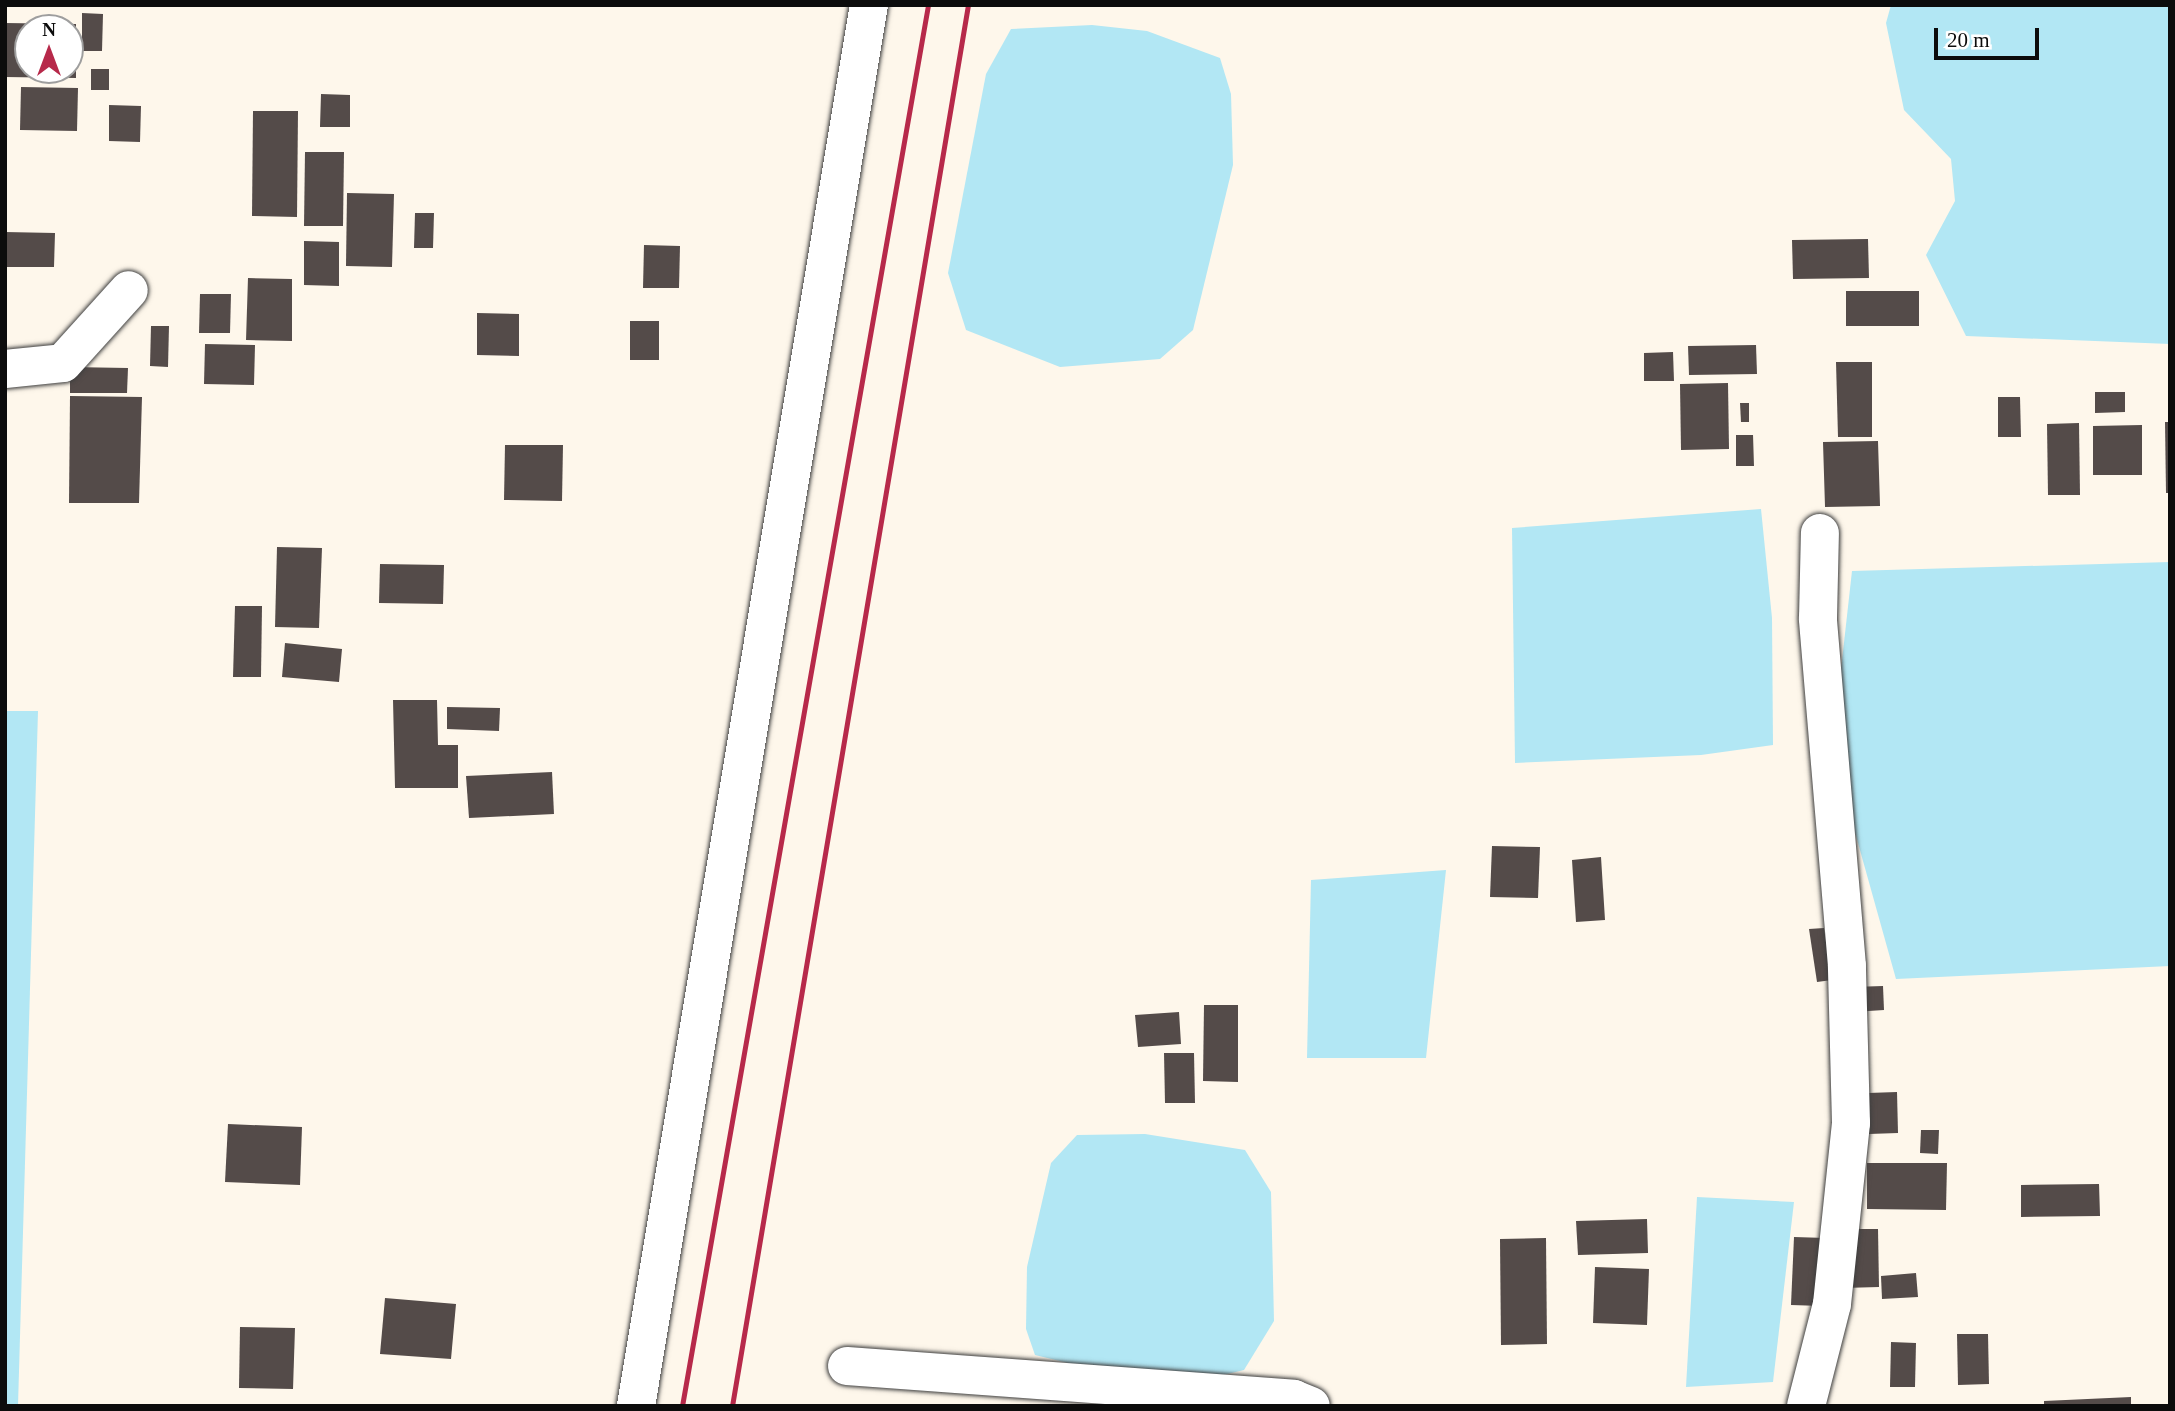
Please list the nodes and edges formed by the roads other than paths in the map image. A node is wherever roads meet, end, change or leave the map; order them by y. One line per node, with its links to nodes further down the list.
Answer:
1 (869, 5): 6 (street)
2 (129, 290): 3 (street)
3 (5, 369)
4 (1820, 533): 8 (street)
5 (847, 1366): 7 (street)
6 (636, 1406)
7 (1311, 1406)
8 (1806, 1406)

